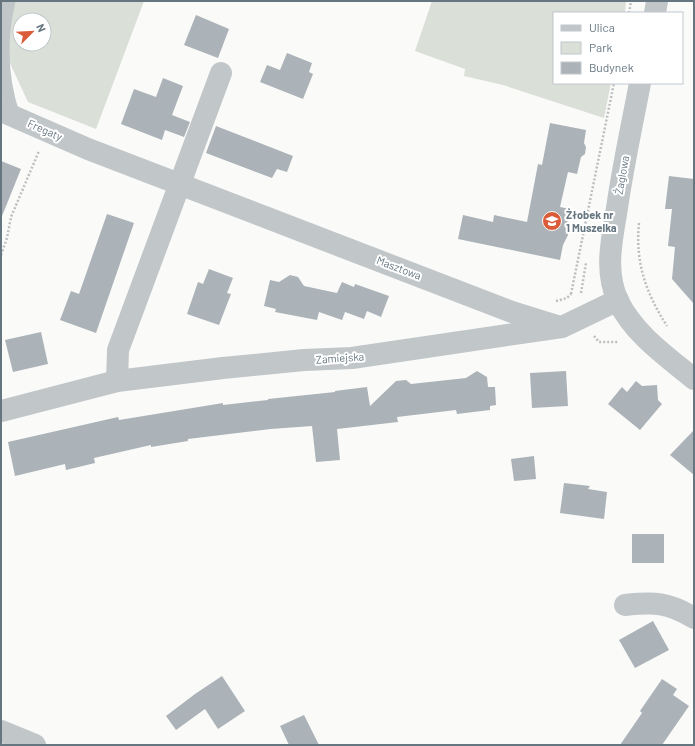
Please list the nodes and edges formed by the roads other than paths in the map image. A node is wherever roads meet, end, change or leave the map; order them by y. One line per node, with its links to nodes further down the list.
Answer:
1 (9, 1): 6 (lane)
2 (657, 1): 3 (street)
3 (655, 12)
4 (221, 73): 8 (street)
5 (640, 84): 9 (street, Żaglowa)
6 (7, 114): 7 (street, Fregaty)
7 (88, 149): 8 (street, Masztowa)
8 (179, 183): 10 (street, Masztowa); 12 (street)
9 (618, 300): 10 (street); 11 (street, Żaglowa)
10 (562, 327): 12 (street, Zamiejska)
11 (694, 379)
12 (117, 381): 13 (street, Zamiejska)
13 (1, 411)
14 (624, 605): 15 (street)
15 (694, 618)
16 (1, 732): 17 (street)
17 (36, 745)

